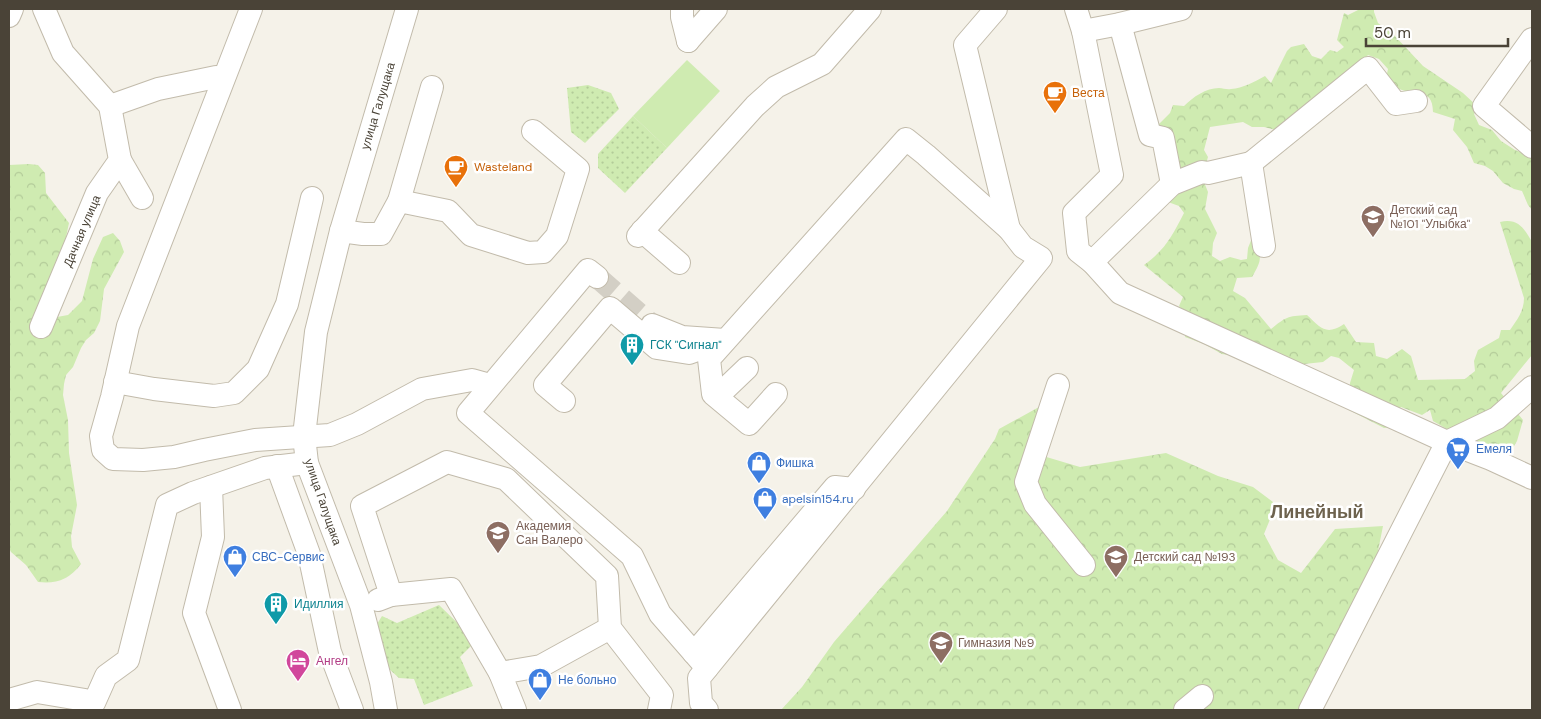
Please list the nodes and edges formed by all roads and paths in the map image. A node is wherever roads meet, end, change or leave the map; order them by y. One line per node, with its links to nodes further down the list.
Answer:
1 (12, 9): 11 (street)
2 (44, 9): 18 (street)
3 (251, 9): 39 (street)
4 (407, 9): 28 (street, улица Галущака)
5 (682, 9): 6 (street)
6 (716, 9)
7 (870, 9): 32 (street)
8 (996, 9): 27 (street)
9 (1076, 9): 13 (street)
10 (1181, 9): 12 (street)
11 (9, 16)
12 (1120, 24): 13 (street); 23 (street)
13 (1083, 31): 30 (street)
14 (1532, 39): 20 (street)
15 (216, 77): 18 (street)
16 (432, 87): 26 (street)
17 (1416, 100): 22 (street)
18 (110, 106): 21 (street)
19 (533, 131): 26 (street)
20 (1532, 147)
21 (120, 160): 24 (street); 35 (street, Дачная улица)
22 (1251, 163): 23 (street); 29 (street)
23 (1172, 184): 30 (street)
24 (142, 198)
25 (312, 198): 39 (street)
26 (399, 201): 28 (street)
27 (1009, 229): 31 (street); 36 (street)
28 (341, 231): 45 (street, улица Галущака)
29 (1264, 246)
30 (1085, 256): 31 (street); 46 (street)
31 (1041, 258): 55 (street)
32 (679, 263)
33 (597, 277): 42 (street)
34 (652, 325): 36 (street)
35 (41, 327)
36 (725, 340): 37 (street); 40 (street)
37 (689, 353): 40 (street); 44 (street)
38 (747, 368): 40 (street)
39 (115, 382): 45 (street)
40 (715, 383)
41 (1058, 385): 51 (street)
42 (490, 386): 45 (street); 55 (street)
43 (1532, 387): 46 (street)
44 (564, 401)
45 (304, 436): 47 (street, улица Галущака)
46 (1447, 442): 49 (street); 64 (street)
47 (307, 463): 48 (street); 53 (street, улица Галущака)
48 (277, 466): 50 (street); 59 (street)
49 (1532, 478)
50 (210, 488): 57 (street); 58 (street)
51 (1084, 565)
52 (391, 595): 53 (street); 54 (street); 56 (street)
53 (361, 605): 60 (street, улица Галущака)
54 (610, 628): 56 (street); 62 (street)
55 (700, 660): 63 (street)
56 (500, 673): 61 (street)
57 (9, 700)
58 (230, 710)
59 (352, 710)
60 (386, 710)
61 (515, 710)
62 (659, 710)
63 (707, 710)
64 (1310, 710)

